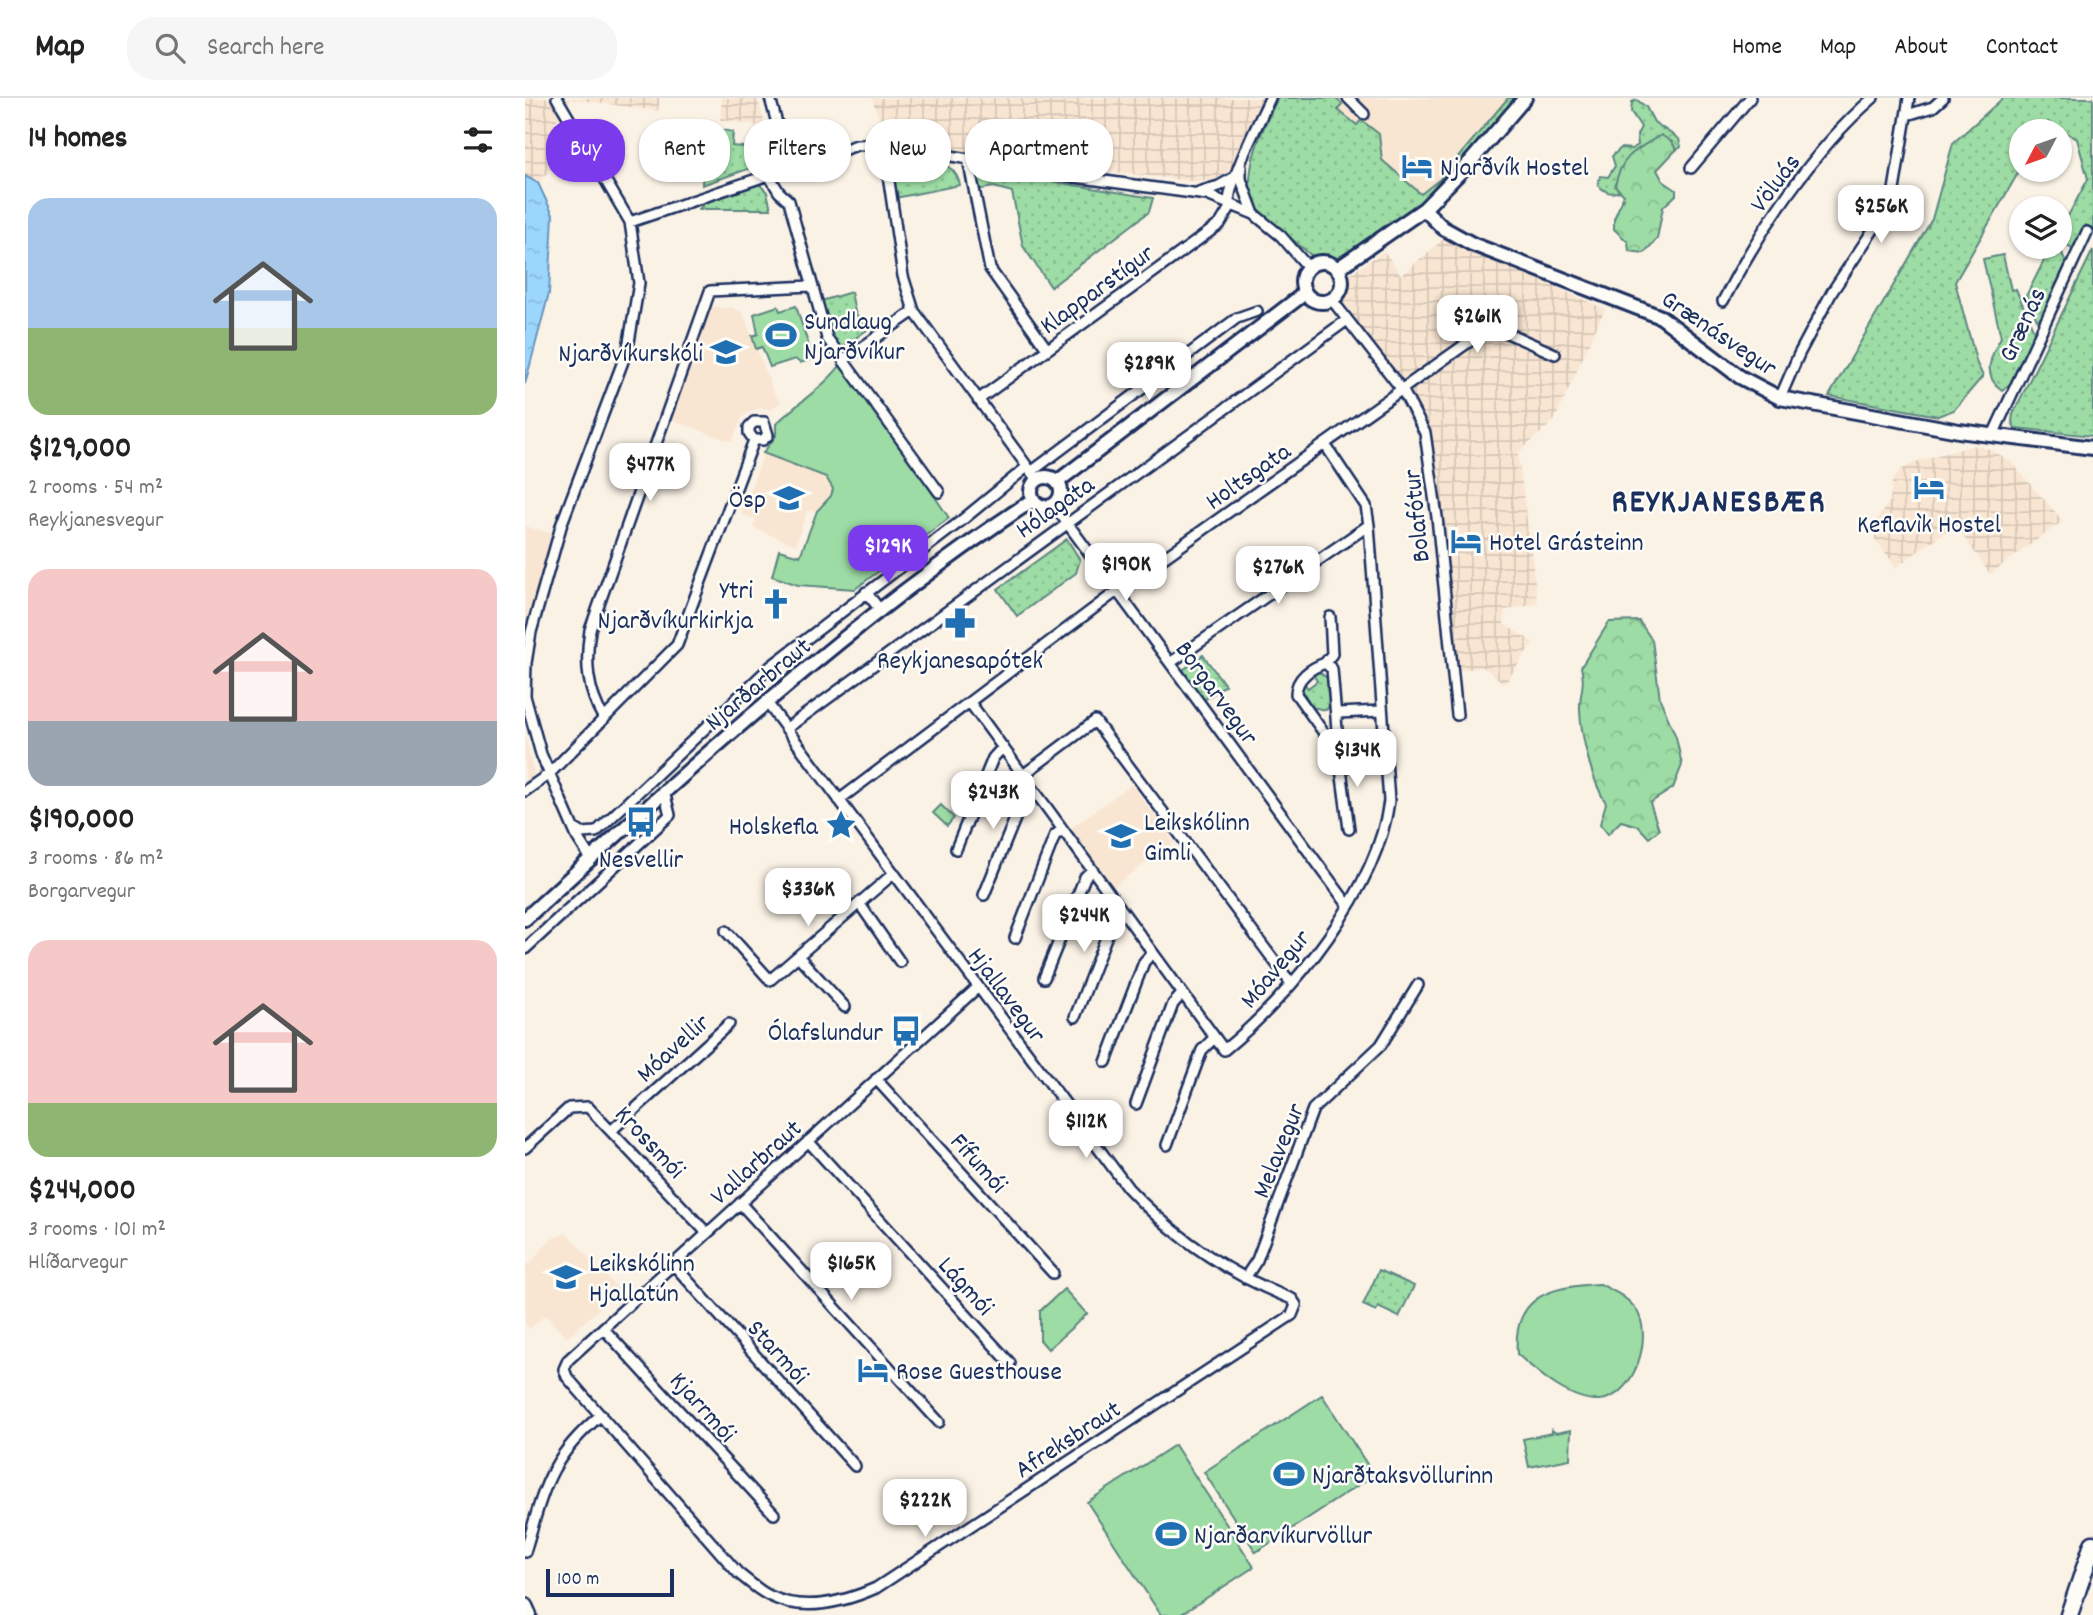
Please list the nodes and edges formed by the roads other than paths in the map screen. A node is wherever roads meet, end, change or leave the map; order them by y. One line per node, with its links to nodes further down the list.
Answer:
1 (770, 98): 12 (street)
2 (1270, 98): 16 (street)
3 (1347, 98): 10 (street)
4 (1525, 98): 24 (main road)
5 (1750, 98): 15 (street)
6 (1874, 98): 33 (street, Völuás)
7 (1909, 98): 11 (street)
8 (1943, 98): 11 (street)
9 (559, 101): 26 (street)
10 (1364, 114)
11 (1907, 115): 41 (street)
12 (776, 119)
13 (851, 148): 14 (street)
14 (965, 159)
15 (1691, 168)
16 (1237, 178): 22 (street); 23 (street); 25 (street)
17 (1113, 180): 22 (street)
18 (754, 182): 26 (street)
19 (773, 182): 30 (street)
20 (889, 182): 35 (street)
21 (973, 182): 37 (street)
22 (1196, 192): 23 (street)
23 (1230, 203): 25 (street); 37 (street, Klapparstígur)
24 (1424, 209): 29 (main road); 41 (main road, Grænásvegur)
25 (1254, 214): 28 (street)
26 (630, 222): 60 (street)
27 (2087, 232): 43 (street, Grænás)
28 (1308, 267): 29 (main road); 31 (main road)
29 (1338, 269): 32 (main road)
30 (811, 286): 39 (street); 66 (street)
31 (1305, 293): 32 (main road); 48 (main road)
32 (1332, 300): 36 (street, Bolafótur)
33 (1723, 302)
34 (1257, 310): 47 (street)
35 (914, 311): 39 (street); 42 (street)
36 (1347, 320): 40 (street, Bolafótur); 52 (street, Hólagata)
37 (1047, 349): 42 (street, Klapparstígur)
38 (1555, 354): 40 (street, Holtsgata)
39 (843, 360): 49 (street)
40 (1403, 391): 45 (street, Holtsgata); 65 (street, Bolafótur)
41 (1780, 398): 43 (main road, Grænásvegur)
42 (978, 400): 47 (street)
43 (1993, 435): 46 (main road, Grænásvegur)
44 (754, 440): 66 (street)
45 (1326, 446): 53 (street, Móavegur); 54 (street, Holtsgata)
46 (2093, 448)
47 (1032, 473): 48 (main road); 50 (main road); 55 (street)
48 (1057, 482): 51 (main road)
49 (939, 492)
50 (1033, 500): 51 (main road); 56 (main road, Njarðarbraut)
51 (1054, 505): 52 (street, Borgarvegur)
52 (1068, 523): 54 (street, Borgarvegur); 67 (street, Hólagata)
53 (1369, 526): 58 (street); 63 (street, Móavegur)
54 (1117, 591): 58 (street, Borgarvegur); 62 (street, Holtsgata)
55 (866, 592): 56 (street); 76 (street)
56 (881, 611): 61 (main road, Njarðarbraut)
57 (1330, 617): 59 (street)
58 (1170, 663): 85 (street, Borgarvegur)
59 (1325, 663): 64 (street); 69 (street)
60 (525, 696): 70 (street)
61 (768, 704): 67 (street, Hjallavegur); 74 (main road, Njarðarbraut)
62 (971, 704): 68 (street); 75 (street, Holtsgata)
63 (1381, 711): 64 (street); 85 (street, Móavegur)
64 (1338, 713): 69 (street)
65 (1457, 715)
66 (604, 719): 70 (street)
67 (787, 728): 75 (street, Hjallavegur)
68 (1003, 747): 71 (street); 79 (street)
69 (1339, 754): 77 (street)
70 (549, 774): 73 (street); 76 (street)
71 (1023, 775): 72 (street); 95 (street)
72 (1031, 787): 78 (street); 83 (street)
73 (525, 791)
74 (664, 791): 80 (main road, Njarðarbraut); 90 (street)
75 (839, 800): 82 (street, Hjallavegur)
76 (573, 828): 80 (street)
77 (1349, 829)
78 (1062, 830): 81 (street); 89 (street)
79 (956, 849)
80 (591, 859): 87 (main road, Njarðarbraut)
81 (1092, 870): 86 (street); 94 (street)
82 (893, 874): 84 (street); 97 (street, Hjallavegur)
83 (984, 895)
84 (859, 903): 92 (street); 93 (street)
85 (1348, 905): 95 (street, Móavegur)
86 (1121, 911): 91 (street); 100 (street)
87 (525, 919)
88 (726, 931): 92 (street)
89 (1015, 938)
90 (525, 949)
91 (1151, 953): 98 (street); 103 (street)
92 (798, 956): 99 (street)
93 (900, 962)
94 (1044, 978)
95 (1290, 982): 102 (street, Móavegur)
96 (1418, 985): 114 (street, Melavegur)
97 (977, 988): 104 (street, Vallarbraut); 114 (street, Hjallavegur)
98 (1182, 994): 102 (street); 105 (street)
99 (845, 1007)
100 (1075, 1017)
101 (729, 1024): 106 (street, Móavellir)
102 (1214, 1038): 108 (street)
103 (1105, 1062)
104 (876, 1079): 107 (street, Vallarbraut); 113 (street, Fífumói)
105 (1136, 1104)
106 (612, 1130): 109 (street, Krossmói); 111 (street, Krossmói)
107 (808, 1141): 110 (street, Vallarbraut); 116 (street, Lágmói)
108 (1167, 1145)
109 (525, 1148)
110 (740, 1203): 111 (street, Vallarbraut); 119 (street)
111 (707, 1233): 112 (street, Vallarbraut)
112 (673, 1265): 115 (street, Vallarbraut); 120 (street, Starmói)
113 (1053, 1273)
114 (1245, 1278): 118 (street, Afreksbraut)
115 (603, 1328): 117 (street, Vallarbraut); 121 (street, Kjarrmói)
116 (1010, 1363)
117 (564, 1369): 118 (street, Afreksbraut)
118 (601, 1415): 123 (street)
119 (939, 1422)
120 (855, 1466)
121 (774, 1514)
122 (2093, 1544): 126 (highway)
123 (525, 1552)
124 (525, 1606): 125 (main road)
125 (529, 1615)
126 (2069, 1615)

